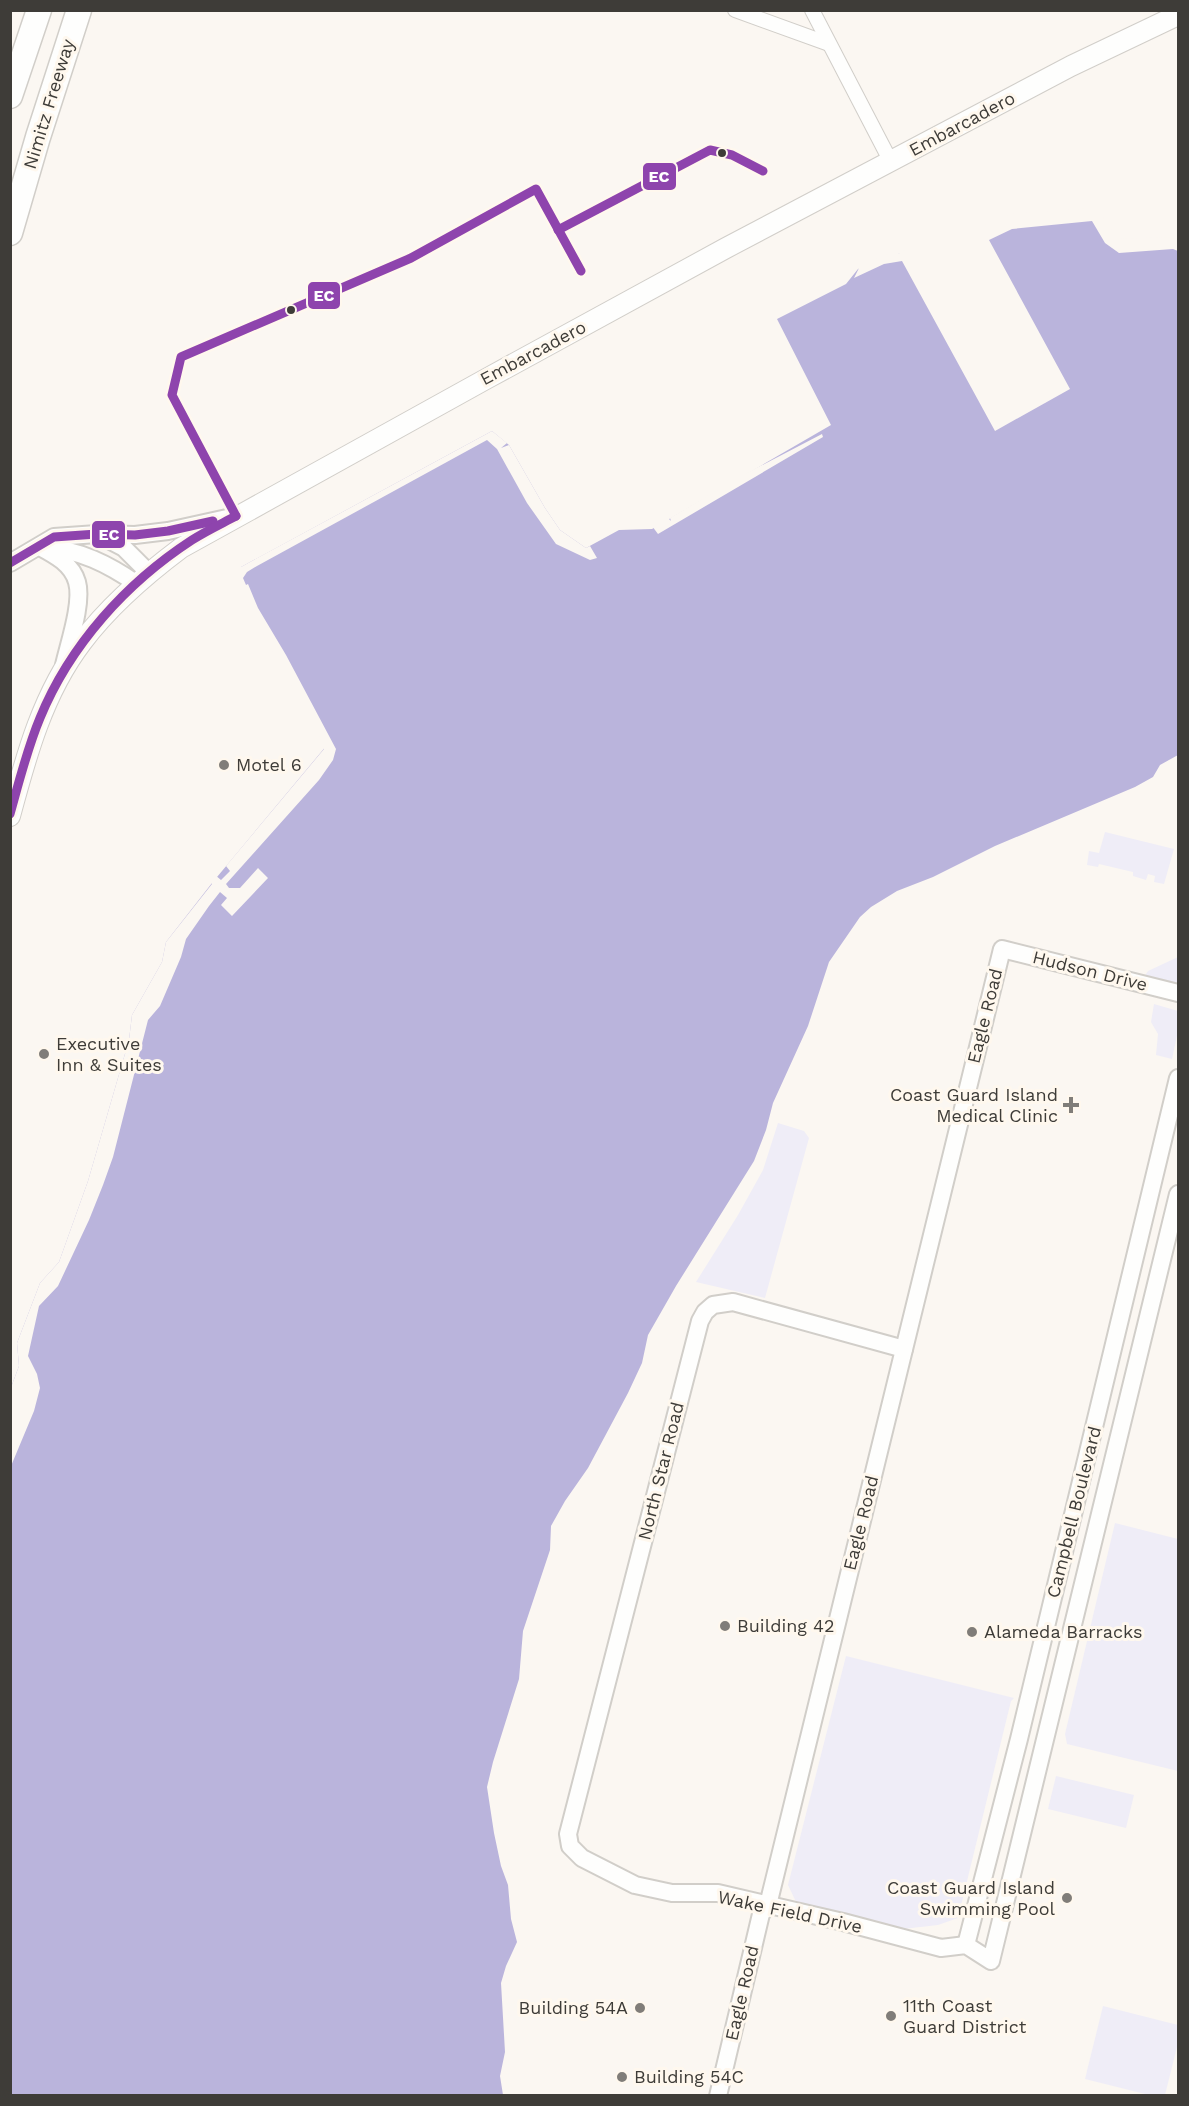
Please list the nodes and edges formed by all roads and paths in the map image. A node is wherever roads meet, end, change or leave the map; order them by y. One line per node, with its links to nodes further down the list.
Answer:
1 (39, 10): 7 (highway, Nimitz Freeway)
2 (79, 10): 9 (highway, Nimitz Freeway)
3 (735, 10): 6 (street)
4 (812, 10): 6 (street)
5 (1179, 15): 8 (main road, Embarcadero)
6 (829, 44): 8 (street)
7 (10, 96)
8 (891, 162): 10 (main road, Embarcadero)
9 (10, 233)
10 (236, 516): 11 (street); 14 (main road, Embarcadero)
11 (97, 534): 12 (street); 14 (street)
12 (40, 547): 13 (street); 14 (street); 15 (street)
13 (10, 563)
14 (143, 579): 15 (main road, Embarcadero)
15 (62, 673): 16 (main road, Embarcadero)
16 (10, 816)
17 (1002, 949): 18 (street, Hudson Drive); 21 (street, Eagle Road)
18 (1179, 993)
19 (1179, 1078): 24 (street, Campbell Boulevard)
20 (1179, 1194): 24 (street, Campbell Boulevard)
21 (904, 1349): 22 (street, North Star Road); 23 (street, Eagle Road)
22 (568, 1834): 23 (street, Wake Field Drive)
23 (768, 1905): 24 (street, Wake Field Drive); 25 (street, Eagle Road)
24 (966, 1945)
25 (718, 2096)

